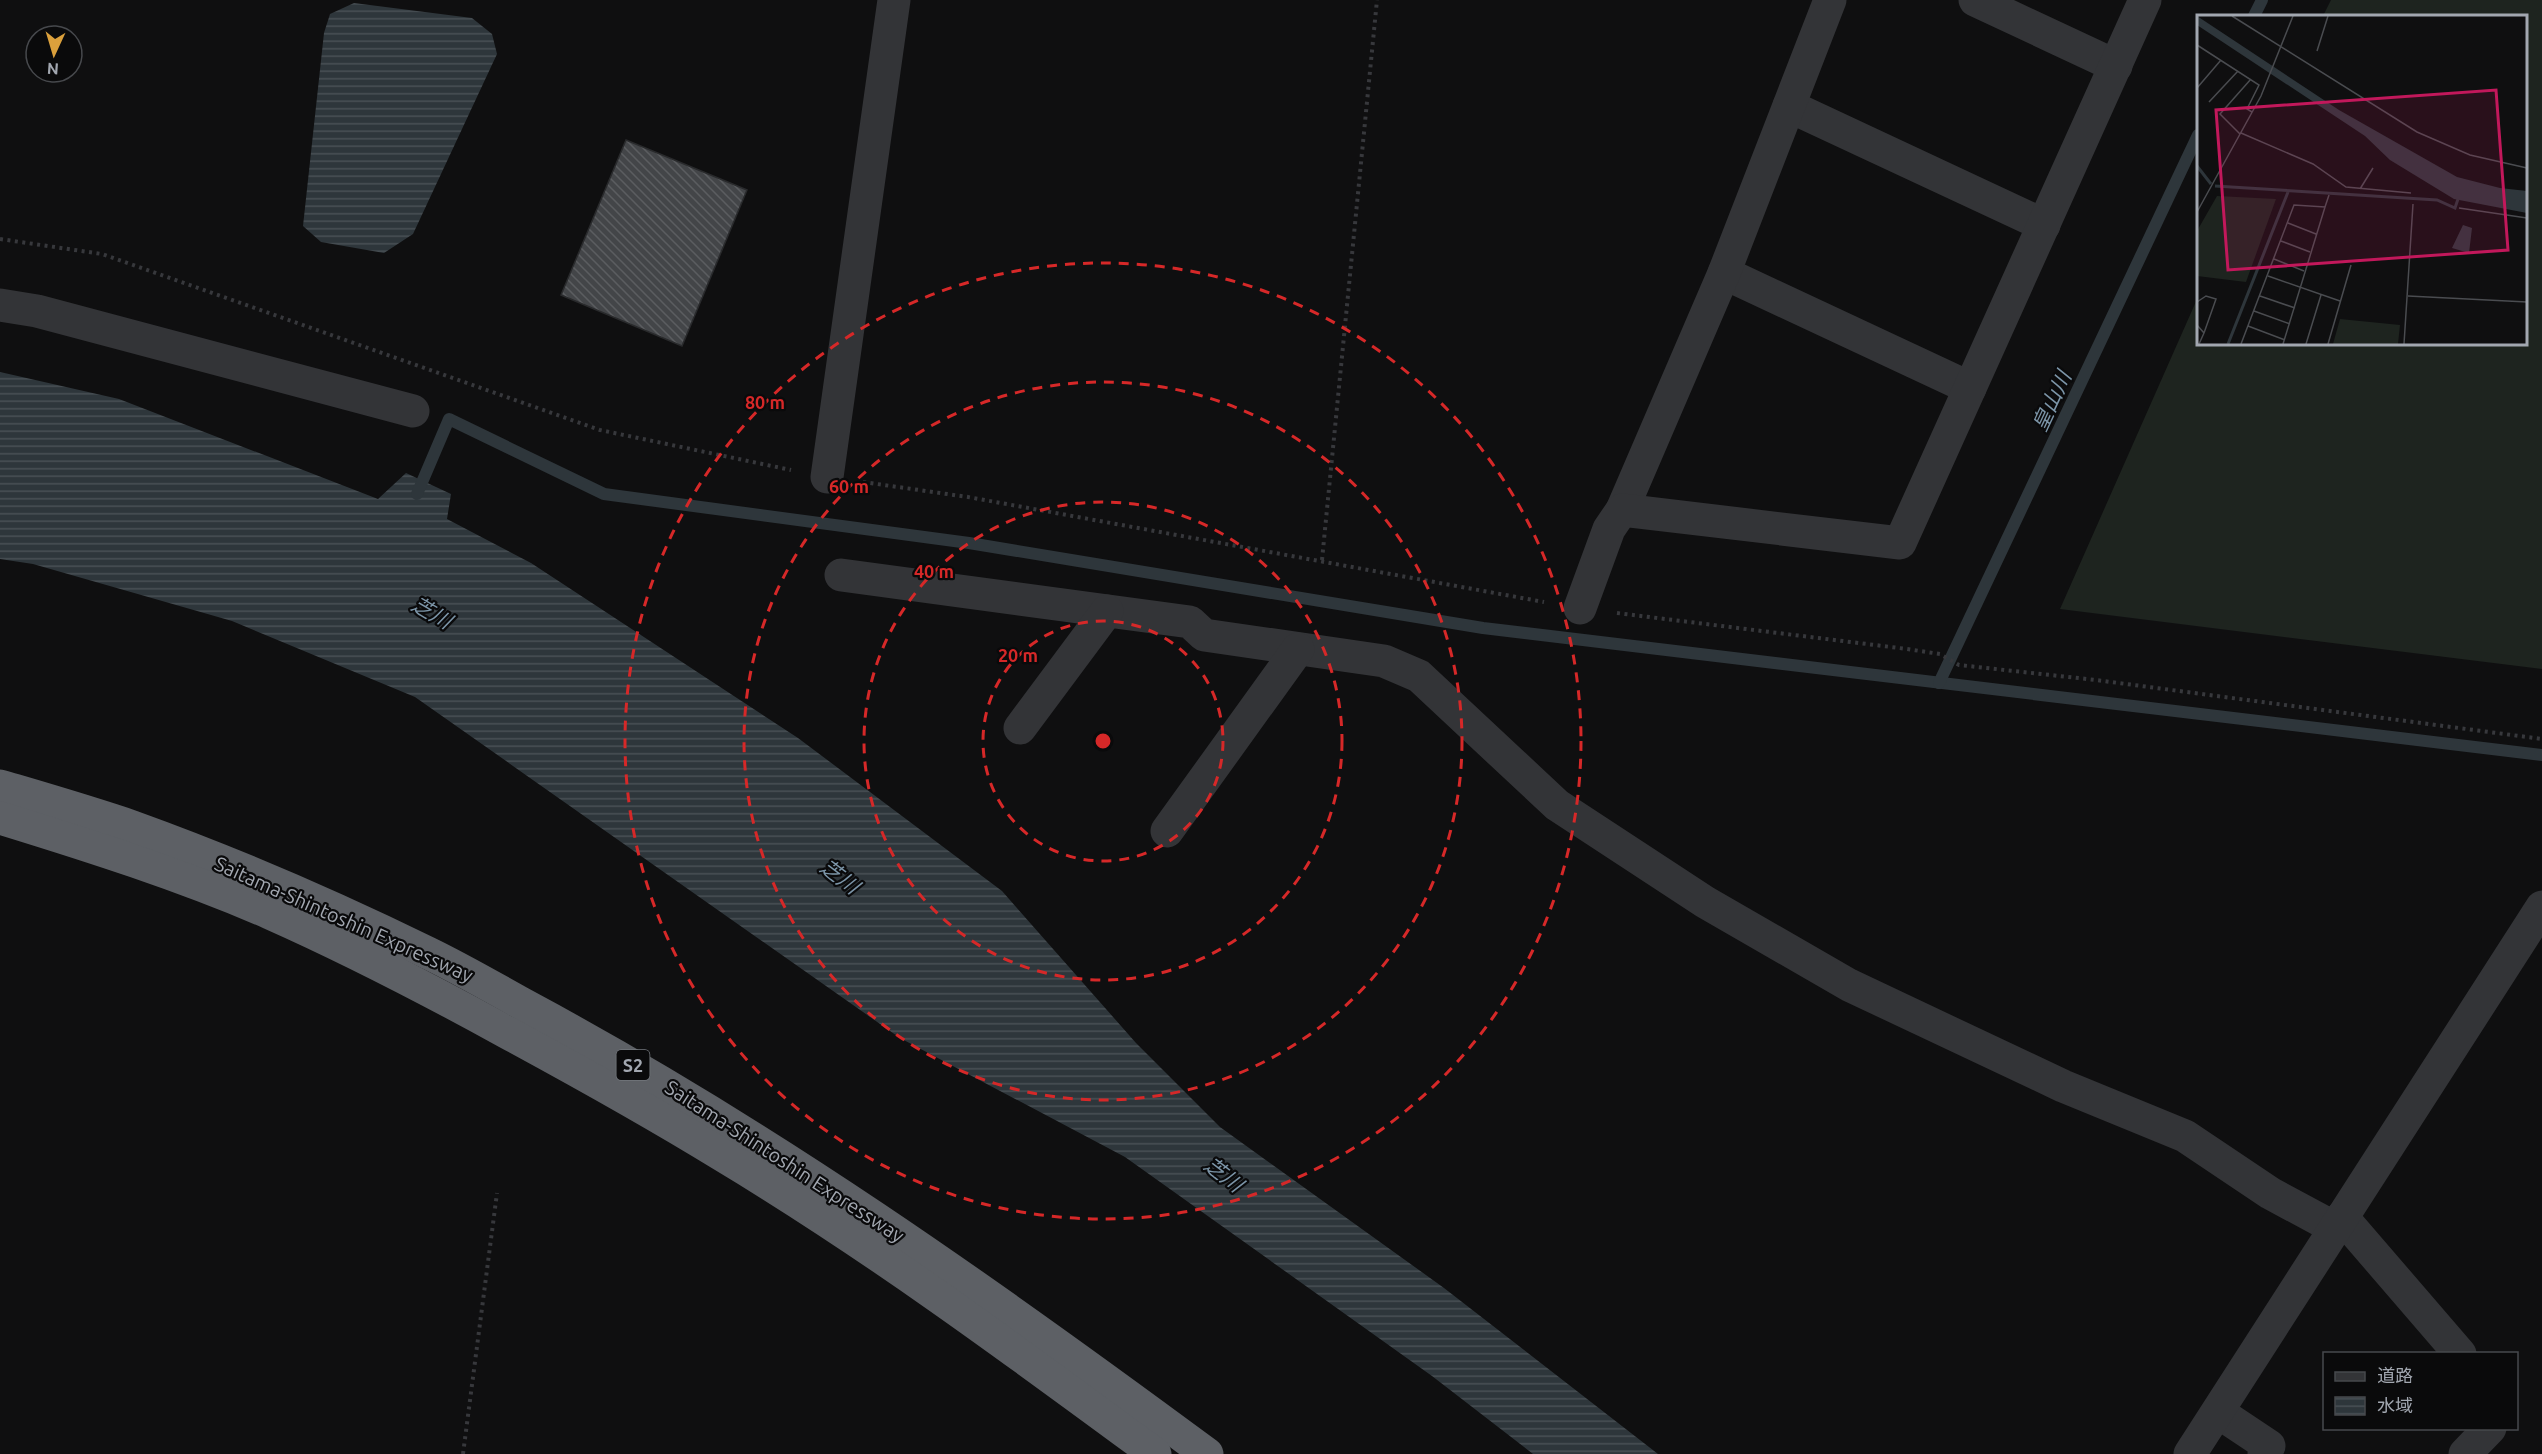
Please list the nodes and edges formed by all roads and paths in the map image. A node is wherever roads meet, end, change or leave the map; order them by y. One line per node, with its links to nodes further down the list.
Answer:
1 (894, 0): 14 (street)
2 (1377, 0): 16 (path)
3 (1830, 0): 7 (street)
4 (1975, 0): 6 (street)
5 (2145, 0): 6 (street)
6 (2116, 66): 8 (street)
7 (1789, 106): 8 (street); 10 (street)
8 (2044, 225): 12 (street)
9 (0, 239): 14 (path)
10 (1724, 273): 12 (street); 15 (street)
11 (0, 306): 13 (street)
12 (1970, 388): 15 (street)
13 (413, 411)
14 (827, 477): 16 (path)
15 (1622, 510): 18 (street)
16 (1322, 560): 18 (path)
17 (841, 575): 19 (street)
18 (1580, 609): 22 (path)
19 (1107, 611): 20 (street); 21 (street)
20 (1298, 649): 25 (street); 28 (street)
21 (1020, 728)
22 (2542, 739)
23 (0, 786): 34 (highway, Saitama-Shintoshin Expressway / S2)
24 (0, 818): 33 (highway, Saitama-Shintoshin Expressway / S2)
25 (1167, 831)
26 (2542, 907): 28 (street)
27 (497, 1193): 32 (path)
28 (2338, 1223): 29 (street); 30 (street)
29 (2459, 1352)
30 (2218, 1412): 35 (street); 36 (street)
31 (2488, 1430): 37 (street)
32 (463, 1454)
33 (1155, 1454)
34 (1207, 1454)
35 (2190, 1454)
36 (2264, 1454)
37 (2465, 1454)

